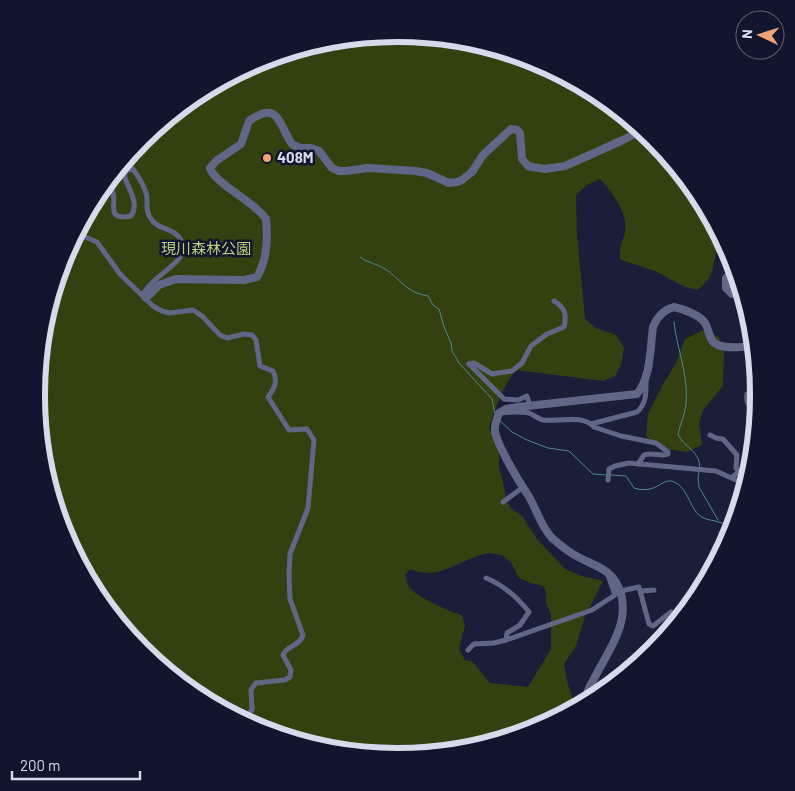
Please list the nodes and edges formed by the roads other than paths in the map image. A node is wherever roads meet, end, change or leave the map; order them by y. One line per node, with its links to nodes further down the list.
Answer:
1 (634, 134): 6 (street)
2 (112, 188): 6 (street)
3 (83, 236): 6 (street)
4 (729, 274): 5 (street)
5 (735, 293)
6 (144, 297): 31 (street)
7 (554, 301): 11 (street)
8 (747, 347): 9 (street)
9 (646, 377): 11 (street); 14 (street)
10 (750, 394): 12 (street)
11 (530, 406): 13 (street)
12 (750, 407)
13 (499, 413): 14 (street); 20 (street)
14 (591, 424): 16 (street)
15 (710, 435): 18 (street)
16 (638, 464): 17 (street); 18 (street)
17 (608, 477)
18 (732, 477): 19 (street)
19 (740, 481)
20 (522, 488): 21 (street); 22 (street)
21 (502, 502)
22 (608, 573): 25 (street); 28 (street)
23 (486, 578): 28 (street)
24 (654, 590): 26 (street)
25 (621, 591): 26 (street); 30 (street)
26 (641, 591): 27 (street)
27 (671, 618)
28 (506, 640): 29 (street)
29 (468, 650)
30 (587, 693)
31 (247, 715)

